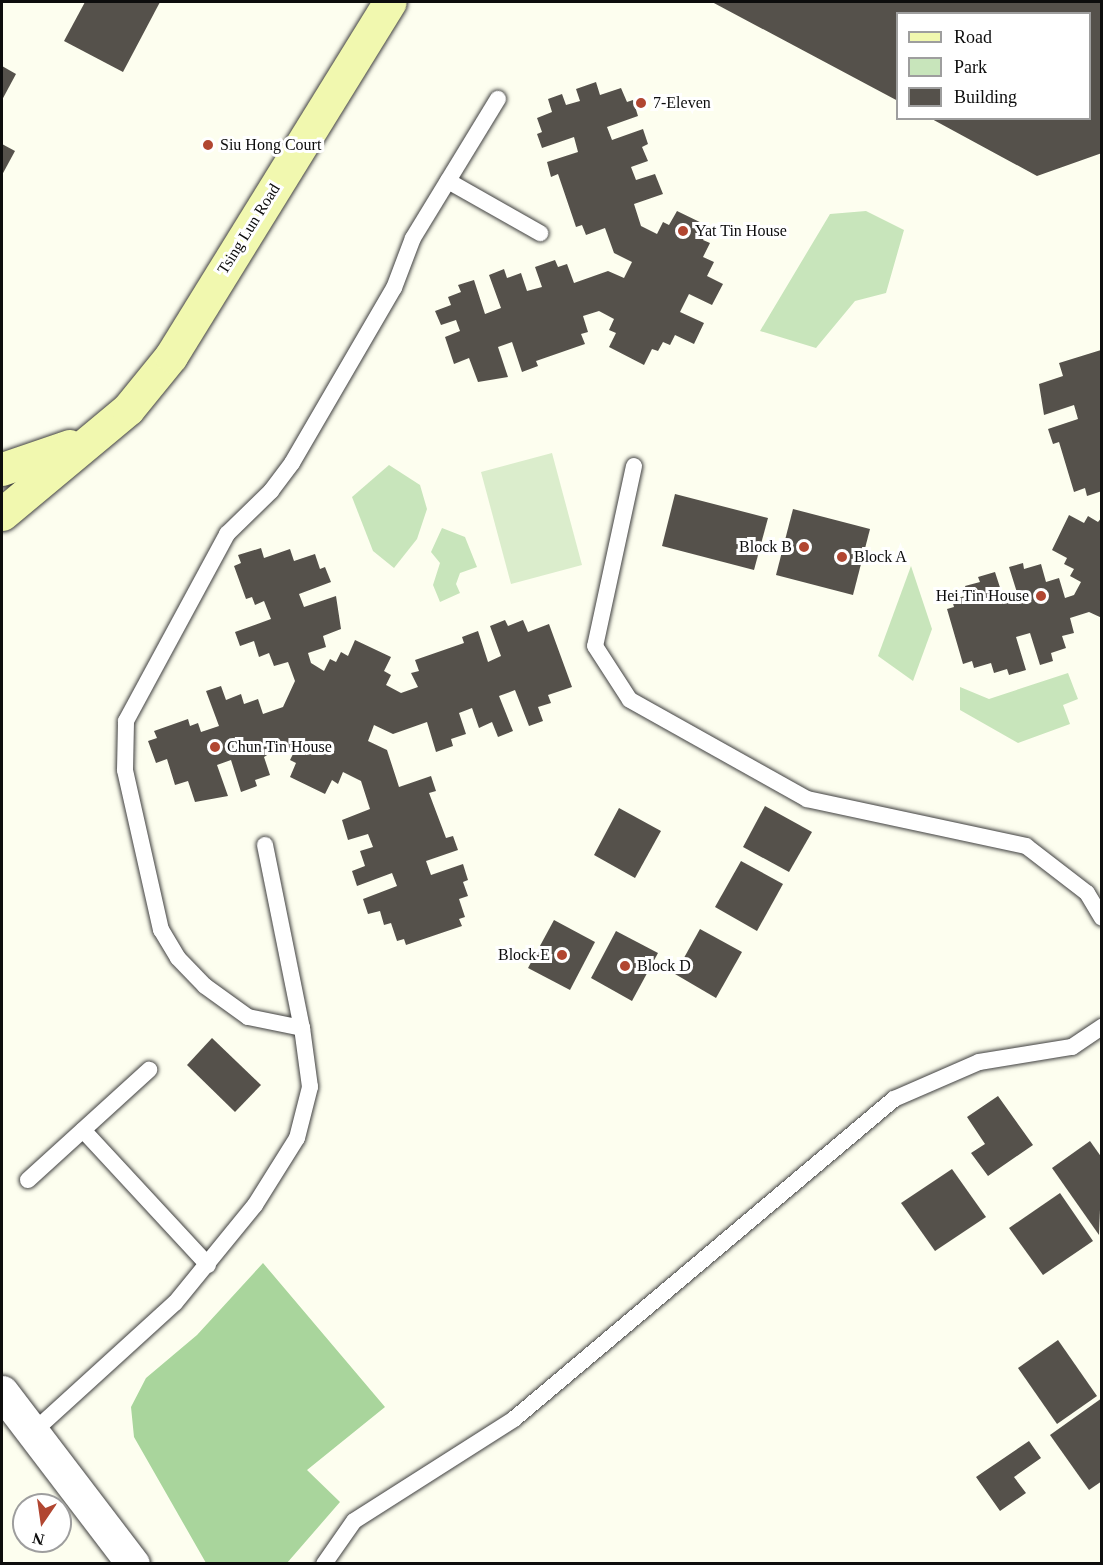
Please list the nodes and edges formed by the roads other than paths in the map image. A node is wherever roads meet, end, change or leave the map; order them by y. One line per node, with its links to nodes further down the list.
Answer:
1 (390, 2): 5 (street, Tsing Lun Road)
2 (498, 99): 3 (lane)
3 (448, 181): 4 (lane); 12 (lane)
4 (540, 233)
5 (88, 439): 7 (street, Tsing Lun Road); 8 (street, Tsing Lun Road)
6 (634, 466): 10 (lane)
7 (2, 469)
8 (2, 514)
9 (265, 845): 12 (lane)
10 (1101, 918)
11 (1101, 1027): 20 (lane)
12 (302, 1028): 16 (lane)
13 (148, 1070): 14 (lane)
14 (83, 1130): 15 (lane); 16 (lane)
15 (28, 1180)
16 (208, 1265): 18 (lane)
17 (2, 1392): 18 (street)
18 (33, 1432): 19 (street)
19 (133, 1563)
20 (324, 1563)

